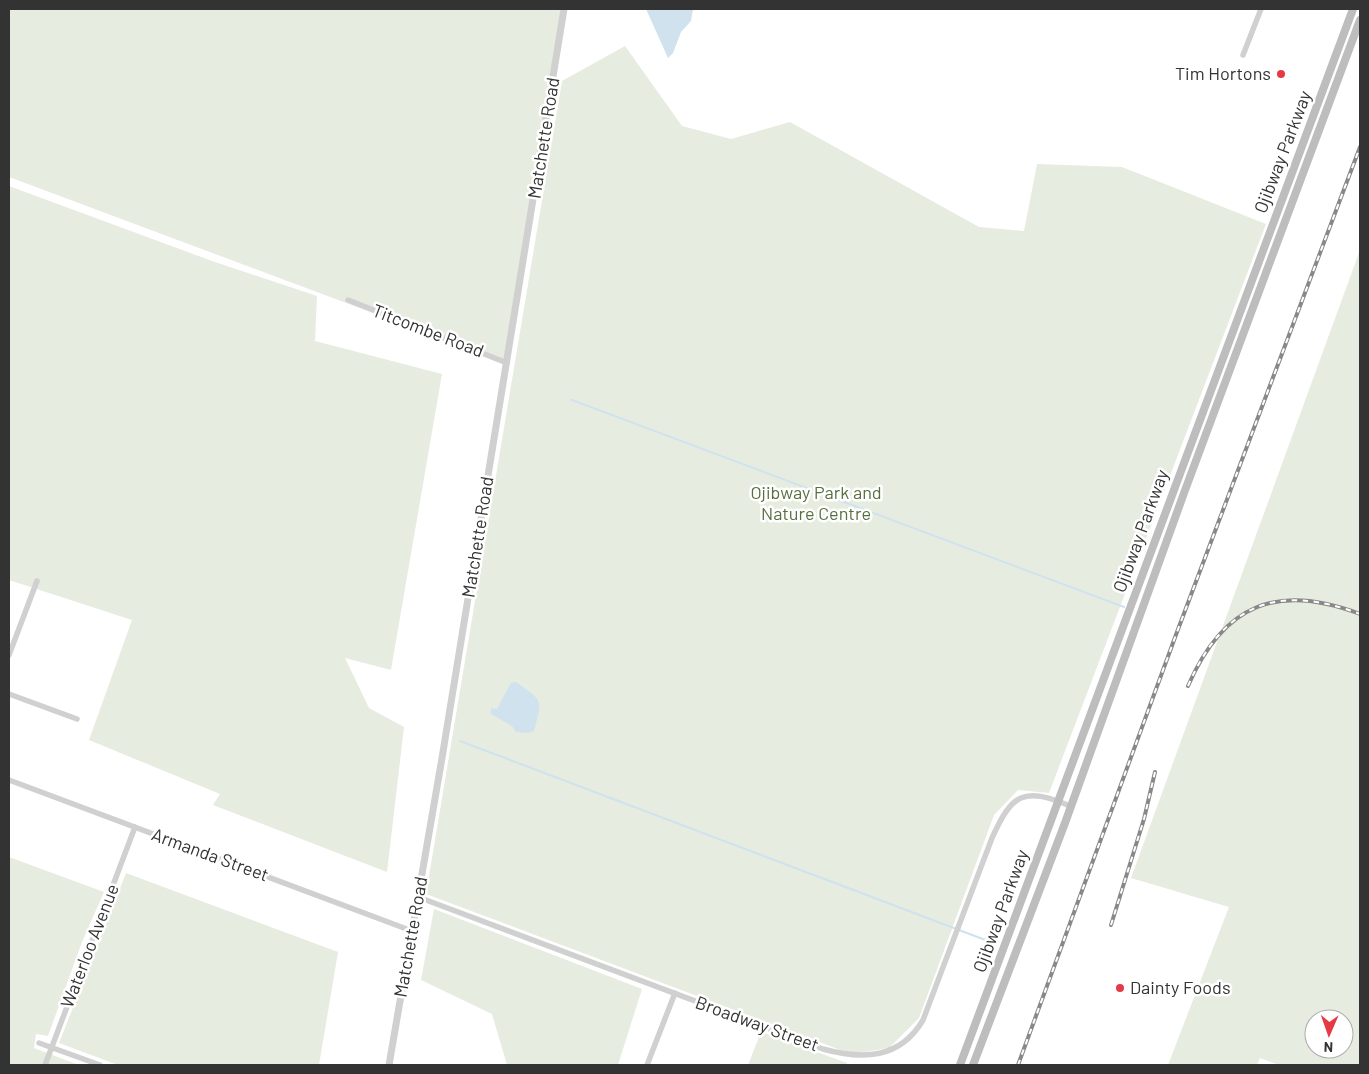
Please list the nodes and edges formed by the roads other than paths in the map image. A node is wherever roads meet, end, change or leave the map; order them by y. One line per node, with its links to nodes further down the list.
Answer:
1 (564, 9): 7 (street, Matchette Road)
2 (1261, 9): 5 (street)
3 (1353, 9): 13 (main road, Ojibway Parkway)
4 (1360, 20): 14 (main road, Ojibway Parkway)
5 (1244, 55)
6 (348, 300): 7 (street, Titcombe Road)
7 (507, 362): 16 (street, Matchette Road)
8 (37, 581): 9 (street)
9 (9, 655)
10 (9, 694): 11 (street)
11 (77, 719)
12 (9, 780): 15 (street, Armanda Street)
13 (1058, 801): 14 (street, Broadway Street); 18 (street, Broadway Street); 25 (main road, Ojibway Parkway)
14 (1070, 806): 26 (main road, Ojibway Parkway)
15 (135, 827): 17 (street, Armanda Street); 20 (street, Waterloo Avenue)
16 (418, 897): 17 (street, Matchette Road); 18 (street, Broadway Street)
17 (412, 931): 23 (street, Matchette Road)
18 (675, 993): 24 (street)
19 (39, 1043): 20 (street)
20 (52, 1047): 21 (street, Waterloo Avenue); 22 (street)
21 (45, 1065)
22 (100, 1065)
23 (389, 1065)
24 (647, 1065)
25 (960, 1065)
26 (973, 1065)

